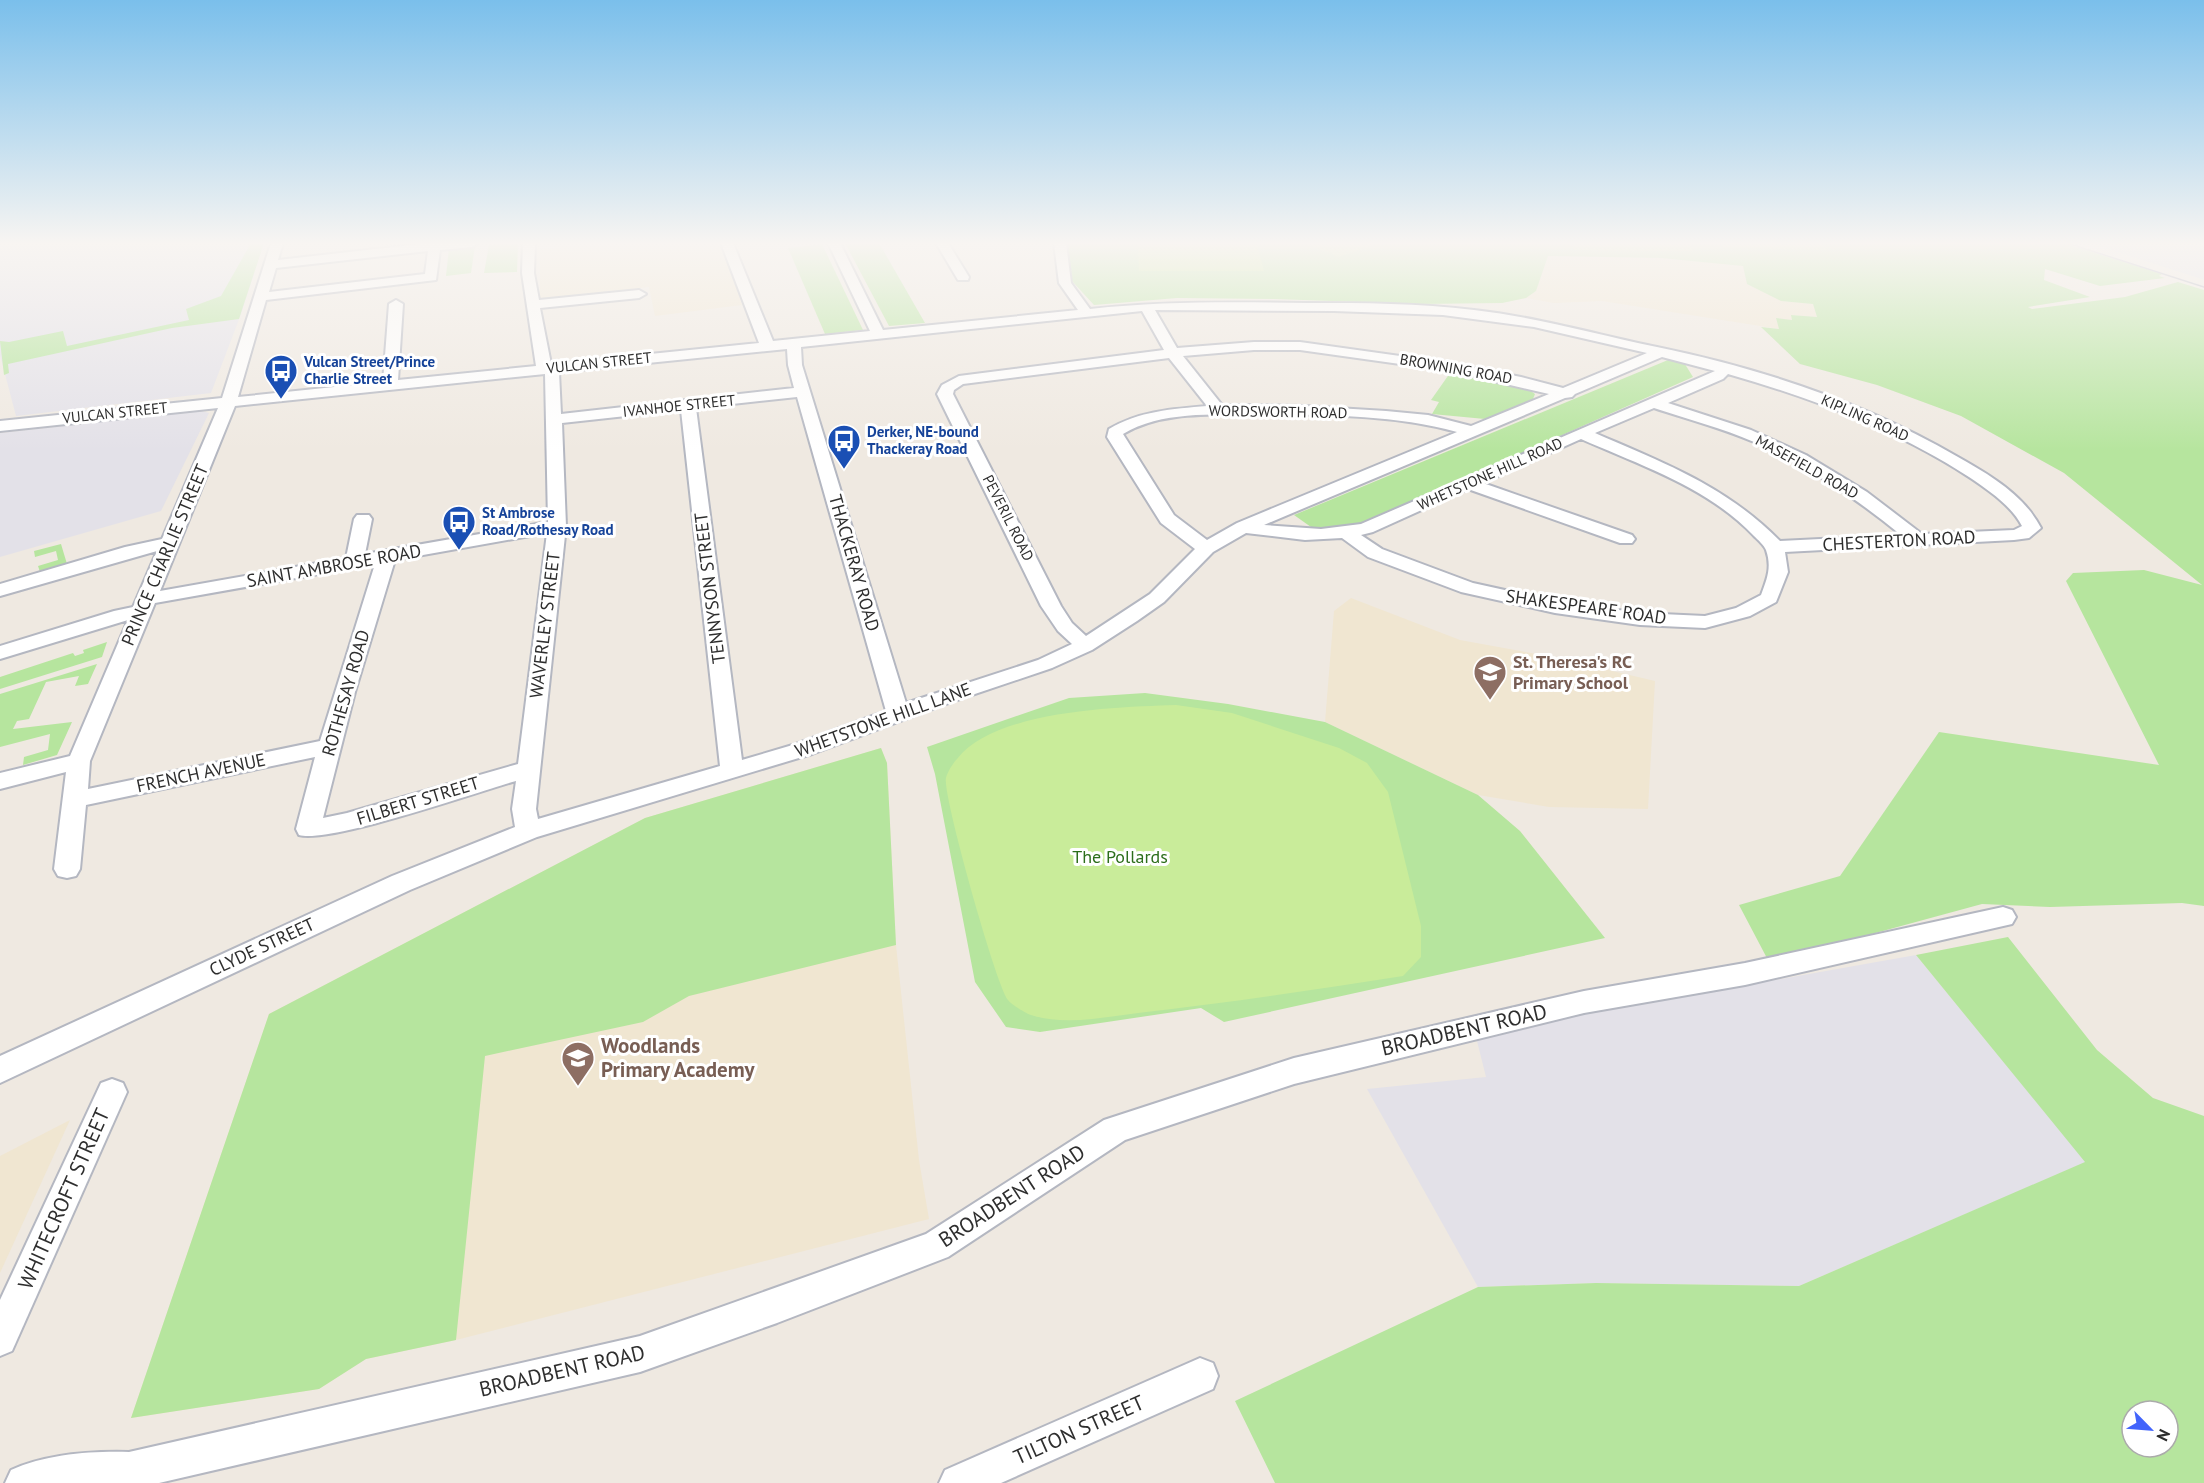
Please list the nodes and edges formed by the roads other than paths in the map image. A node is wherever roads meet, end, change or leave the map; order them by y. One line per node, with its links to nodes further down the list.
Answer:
1 (257, 312): 20 (street, PRINCE CHARLIE STREET)
2 (395, 312): 16 (street)
3 (535, 312): 15 (street, WAVERLEY STREET)
4 (754, 312): 11 (street)
5 (867, 312): 9 (street)
6 (1084, 312): 9 (street, VULCAN STREET)
7 (1149, 312): 13 (street)
8 (1451, 312): 12 (street, VULCAN STREET)
9 (878, 334): 10 (street, VULCAN STREET)
10 (794, 342): 11 (street, VULCAN STREET); 18 (street, THACKERAY ROAD)
11 (767, 345): 15 (street, VULCAN STREET)
12 (1662, 352): 14 (street, KIPLING ROAD); 19 (street)
13 (1173, 353): 17 (street, BROWNING ROAD); 19 (street, BROWNING ROAD); 23 (street)
14 (1726, 368): 21 (street, WHETSTONE HILL ROAD); 33 (street, KIPLING ROAD)
15 (548, 369): 16 (street, VULCAN STREET); 24 (street, WAVERLEY STREET)
16 (390, 385): 20 (street, VULCAN STREET)
17 (951, 385): 43 (street, PEVERIL ROAD)
18 (803, 392): 22 (street, IVANHOE STREET); 45 (street, THACKERAY ROAD)
19 (1567, 394): 26 (street)
20 (229, 401): 25 (street, VULCAN STREET); 36 (street, PRINCE CHARLIE STREET)
21 (1653, 403): 27 (street, WHETSTONE HILL ROAD); 35 (street, MASEFIELD ROAD)
22 (688, 405): 24 (street, IVANHOE STREET); 49 (street, TENNYSON STREET)
23 (1218, 410): 26 (street, WORDSWORTH ROAD); 38 (street, WORDSWORTH ROAD)
24 (555, 419): 30 (street, WAVERLEY STREET)
25 (0, 426)
26 (1474, 432): 31 (street)
27 (1581, 433): 28 (street, WHETSTONE HILL ROAD); 37 (street)
28 (1469, 484): 32 (street, WHETSTONE HILL ROAD); 34 (street)
29 (363, 519): 40 (street)
30 (557, 526): 39 (street, SAINT AMBROSE ROAD); 48 (street, WAVERLEY STREET)
31 (1243, 527): 32 (street, WHETSTONE HILL ROAD); 38 (street)
32 (1347, 533): 37 (street, SHAKESPEARE ROAD)
33 (2023, 534): 35 (street, CHESTERTON ROAD)
34 (1626, 539)
35 (1917, 539): 37 (street, CHESTERTON ROAD)
36 (168, 543): 41 (street); 42 (street, PRINCE CHARLIE STREET)
37 (1775, 547)
38 (1206, 548): 43 (street, WHETSTONE HILL LANE)
39 (386, 558): 40 (street, SAINT AMBROSE ROAD); 46 (street, ROTHESAY ROAD)
40 (354, 563): 42 (street, SAINT AMBROSE ROAD)
41 (0, 590)
42 (143, 605): 44 (street, SAINT AMBROSE ROAD); 47 (street, PRINCE CHARLIE STREET)
43 (1085, 646): 45 (street, WHETSTONE HILL LANE)
44 (0, 653)
45 (898, 714): 49 (street, WHETSTONE HILL LANE)
46 (329, 747): 51 (street, FRENCH AVENUE); 52 (street, ROTHESAY ROAD)
47 (79, 761): 50 (street); 51 (street, PRINCE CHARLIE STREET)
48 (528, 769): 52 (street, FILBERT STREET); 53 (street, WAVERLEY STREET)
49 (732, 771): 53 (street, WHETSTONE HILL LANE)
50 (0, 782)
51 (74, 800): 54 (street, PRINCE CHARLIE STREET)
52 (308, 829)
53 (528, 831): 56 (street, CLYDE STREET)
54 (67, 868)
55 (2003, 916): 60 (street, BROADBENT ROAD)
56 (0, 1070)
57 (112, 1092): 58 (street, WHITECROFT STREET)
58 (0, 1339)
59 (1200, 1376): 62 (street, TILTON STREET)
60 (126, 1477): 61 (street, BROADBENT ROAD)
61 (24, 1483)
62 (958, 1483)

